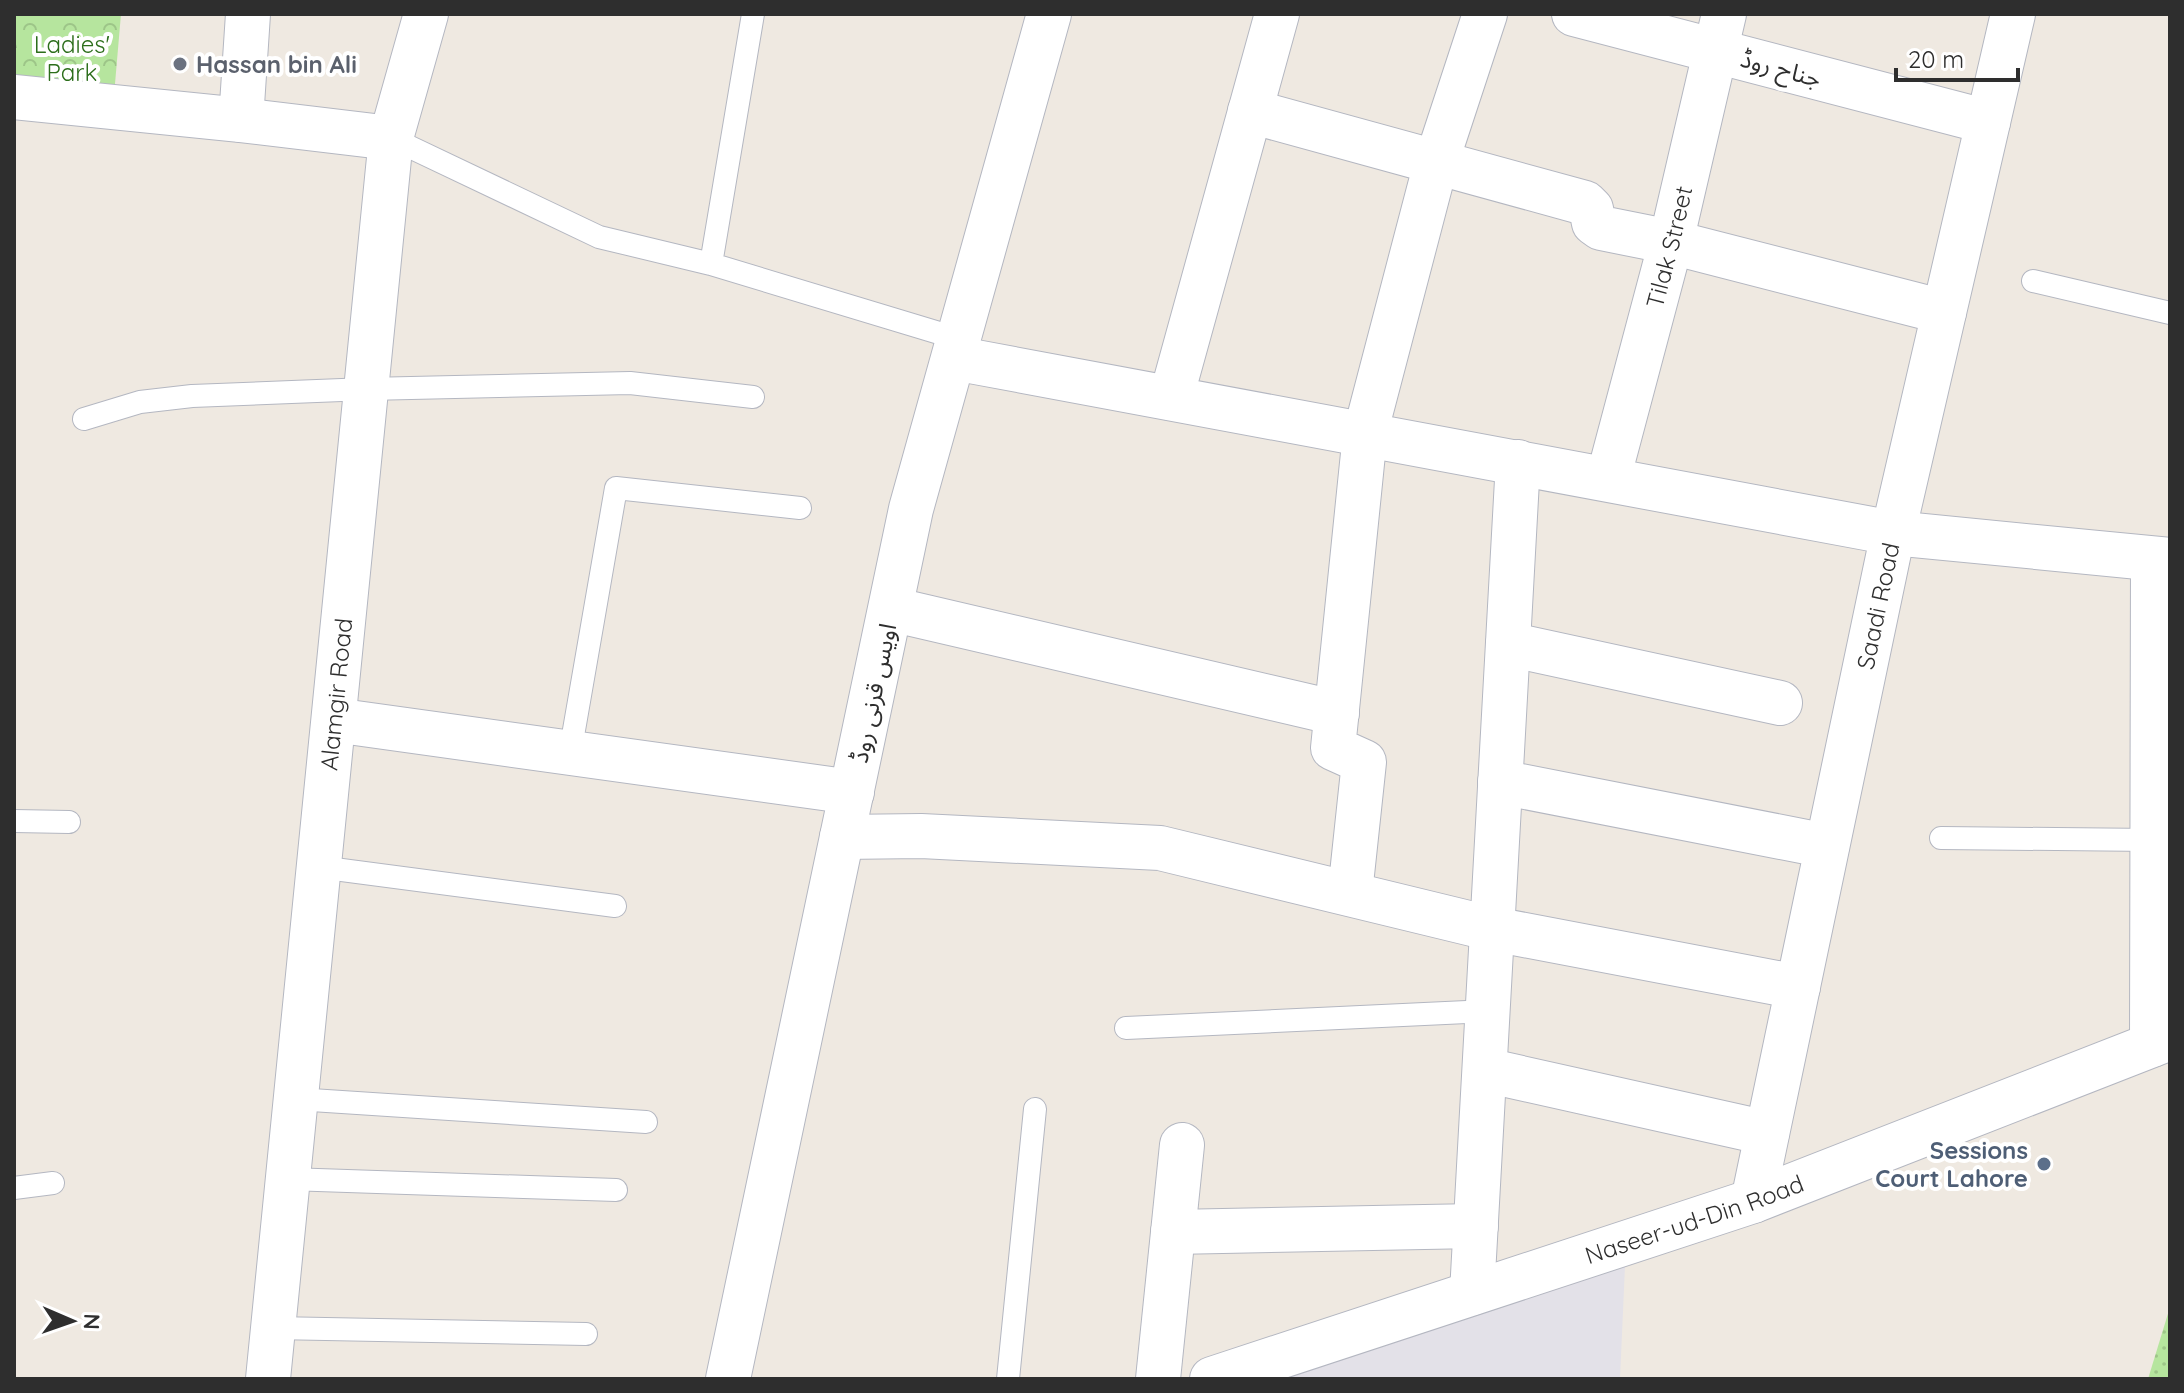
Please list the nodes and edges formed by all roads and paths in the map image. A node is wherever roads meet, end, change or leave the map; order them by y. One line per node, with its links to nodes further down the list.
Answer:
1 (248, 14): 12 (street)
2 (426, 14): 14 (street, Alamgir Road)
3 (753, 14): 17 (lane)
4 (1049, 14): 21 (street, اویس قرنی روڈ)
5 (1277, 14): 11 (street)
6 (1485, 14): 15 (street)
7 (1574, 14): 9 (street, جناح روڈ)
8 (2013, 14): 13 (street, Saadi Road)
9 (1720, 33): 13 (street, جناح روڈ); 16 (street, Tilak Street)
10 (14, 97): 12 (street)
11 (1250, 111): 15 (street); 24 (street)
12 (241, 120): 14 (street)
13 (1988, 122): 19 (street, Saadi Road)
14 (391, 138): 17 (lane); 22 (street, Alamgir Road)
15 (1436, 163): 16 (street); 26 (street)
16 (1671, 242): 19 (street); 28 (street, Tilak Street)
17 (711, 264): 21 (lane)
18 (2033, 281): 20 (lane)
19 (1944, 312): 30 (street, Saadi Road)
20 (2170, 313)
21 (956, 349): 24 (street); 32 (street, اویس قرنی روڈ)
22 (367, 389): 23 (lane); 25 (lane); 36 (street, Alamgir Road)
23 (753, 397)
24 (1171, 398): 26 (street)
25 (84, 419)
26 (1365, 434): 27 (street); 35 (street)
27 (1518, 462): 28 (street); 33 (street)
28 (1608, 479): 30 (street)
29 (800, 508): 37 (lane)
30 (1893, 533): 31 (street); 45 (street, Saadi Road)
31 (2161, 559): 44 (street)
32 (891, 609): 35 (street); 39 (street, اویس قرنی روڈ)
33 (1508, 644): 34 (street); 38 (street)
34 (1780, 703)
35 (1337, 713): 47 (street)
36 (334, 720): 37 (street); 46 (street, Alamgir Road)
37 (570, 753): 39 (street)
38 (1500, 782): 45 (street); 49 (street)
39 (852, 792): 42 (street, اویس قرنی روڈ)
40 (14, 821): 41 (lane)
41 (69, 822)
42 (842, 837): 47 (street); 71 (street, اویس قرنی روڈ)
43 (1941, 838): 44 (lane)
44 (2153, 840): 53 (street)
45 (1827, 846): 50 (street, Saadi Road)
46 (319, 867): 48 (lane); 55 (street, Alamgir Road)
47 (1350, 893): 49 (street)
48 (615, 906)
49 (1493, 929): 50 (street); 51 (street)
50 (1798, 987): 58 (street, Saadi Road)
51 (1488, 1011): 52 (lane); 54 (street)
52 (1126, 1028)
53 (2161, 1041): 64 (street, Naseer-ud-Din Road)
54 (1485, 1070): 58 (street); 65 (street)
55 (296, 1099): 57 (lane); 60 (street, Alamgir Road)
56 (1035, 1109): 72 (lane)
57 (646, 1122)
58 (1767, 1133): 64 (street, Saadi Road)
59 (1182, 1145): 66 (street)
60 (288, 1179): 63 (lane); 68 (street, Alamgir Road)
61 (53, 1183): 62 (lane)
62 (14, 1188)
63 (616, 1190)
64 (1753, 1201): 67 (street, Naseer-ud-Din Road)
65 (1476, 1226): 66 (street); 67 (street)
66 (1173, 1232): 73 (street)
67 (1472, 1293): 74 (street, Naseer-ud-Din Road)
68 (273, 1328): 69 (lane); 70 (street, Alamgir Road)
69 (586, 1334)
70 (268, 1379)
71 (728, 1379)
72 (1008, 1379)
73 (1158, 1379)
74 (1212, 1379)

